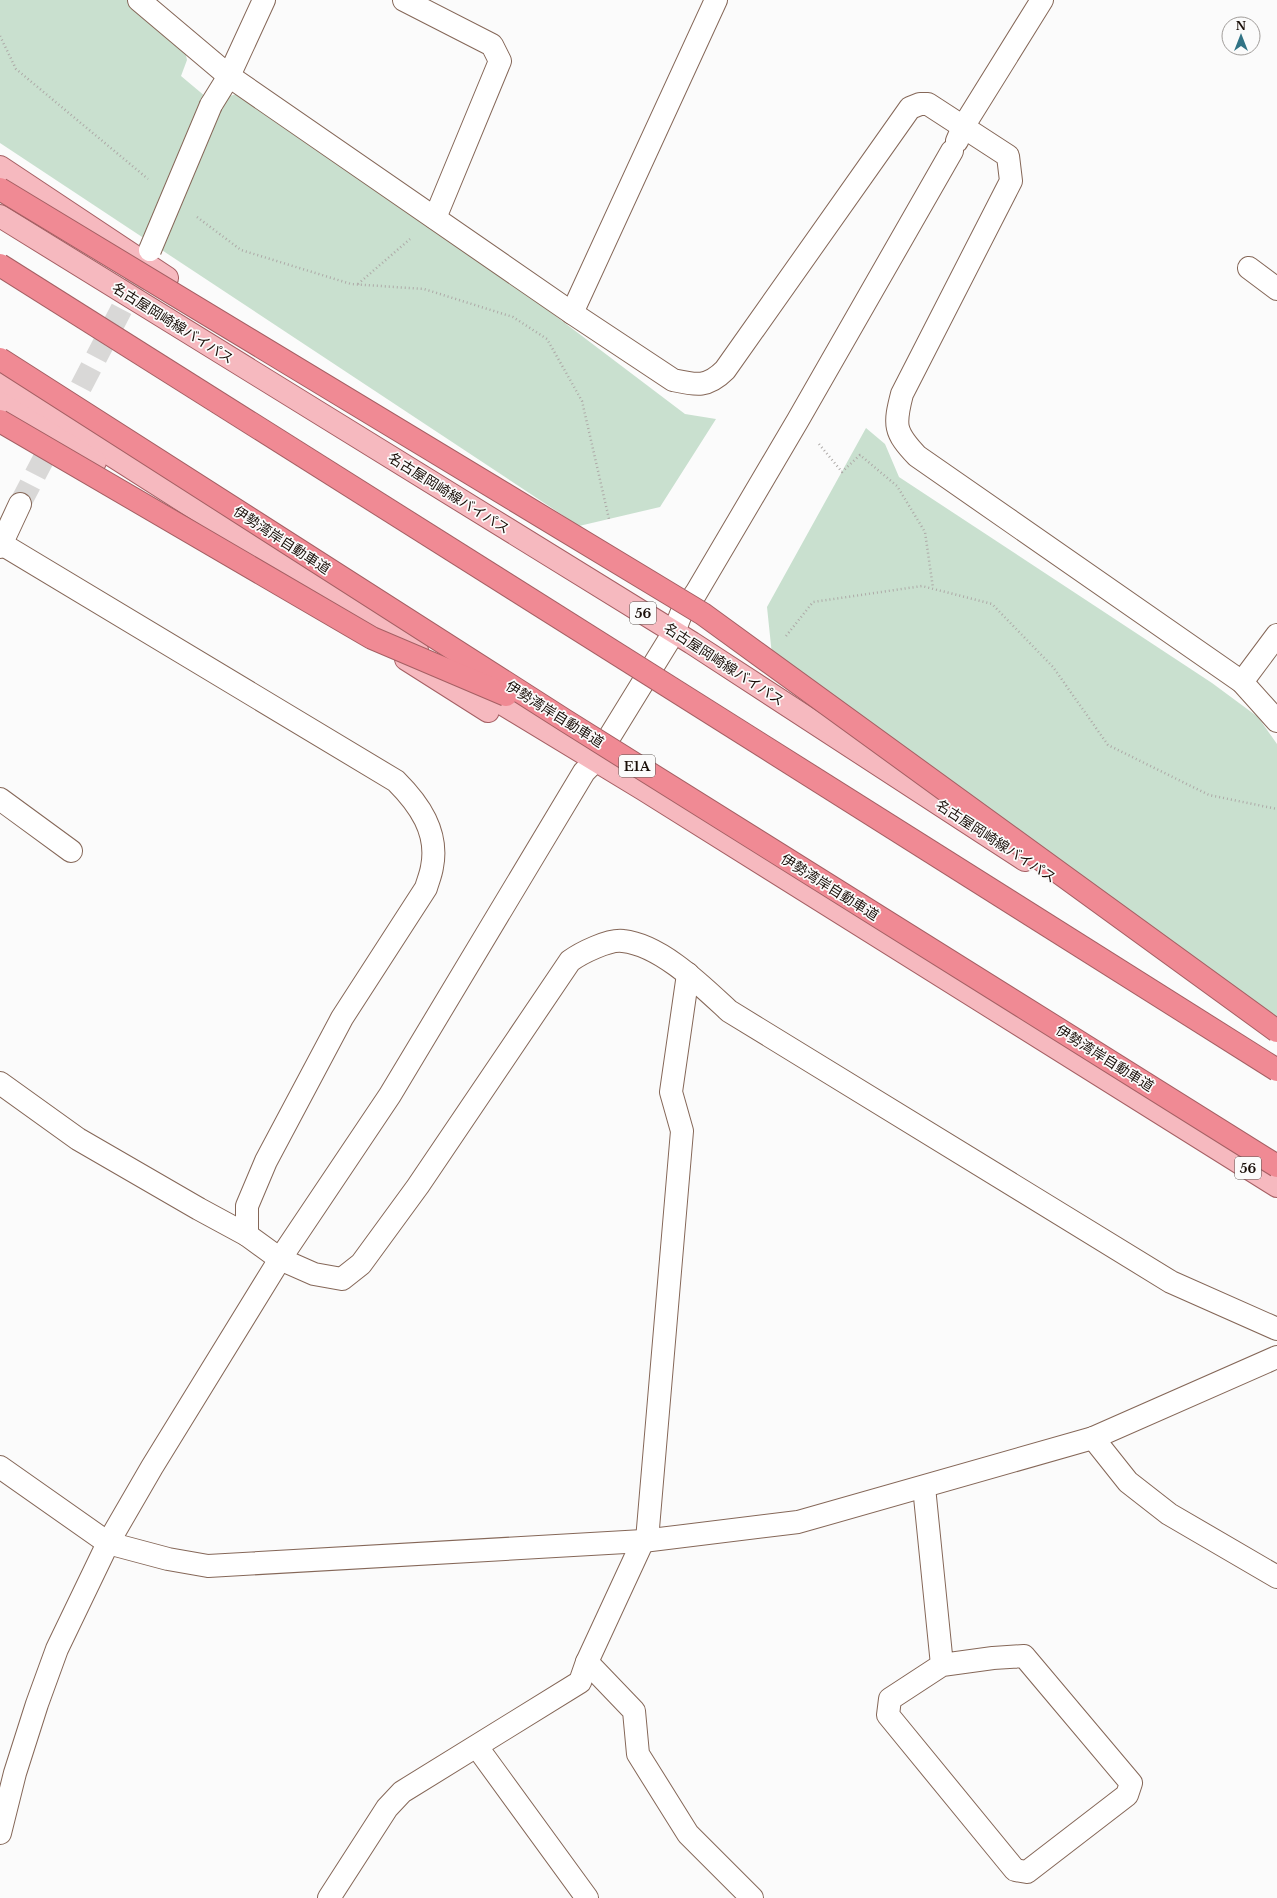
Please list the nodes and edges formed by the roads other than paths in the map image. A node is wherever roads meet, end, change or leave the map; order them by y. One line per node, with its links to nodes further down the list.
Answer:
1 (139, 0): 6 (street)
2 (264, 0): 6 (street)
3 (404, 0): 11 (street)
4 (716, 0): 17 (street)
5 (1042, 0): 7 (street)
6 (229, 76): 11 (street); 12 (street, bridge)
7 (963, 127): 17 (street); 24 (street); 26 (street)
8 (0, 167): 12 (main road)
9 (0, 189): 34 (highway, bridge)
10 (0, 216): 24 (main road, 名古屋岡崎線バイパス / 56)
11 (435, 218): 17 (street)
12 (147, 257): 15 (street); 24 (main road)
13 (0, 265): 35 (highway, bridge)
14 (1249, 268): 16 (street)
15 (134, 283)
16 (1277, 289)
17 (572, 313)
18 (0, 359): 27 (highway, 伊勢湾岸自動車道 / E1A, bridge)
19 (0, 384): 29 (main road, 56)
20 (0, 403): 29 (main road)
21 (0, 421): 27 (highway, bridge)
22 (20, 504): 23 (street)
23 (1, 545): 39 (street)
24 (678, 623): 29 (street); 33 (main road, 名古屋岡崎線バイパス / 56)
25 (1277, 635): 26 (street)
26 (1242, 682): 28 (street)
27 (566, 721): 37 (highway, 伊勢湾岸自動車道 / E1A, bridge)
28 (1277, 721)
29 (589, 767): 38 (main road, 56); 40 (street)
30 (0, 799): 31 (street)
31 (72, 851)
32 (688, 974): 40 (street); 41 (street); 46 (street)
33 (1277, 1024)
34 (1277, 1031)
35 (1277, 1070)
36 (0, 1083): 39 (street)
37 (1277, 1166)
38 (1277, 1186)
39 (247, 1235): 40 (street)
40 (280, 1259): 47 (street)
41 (1277, 1329)
42 (1277, 1358): 43 (street)
43 (1093, 1438): 45 (street); 48 (street)
44 (0, 1467): 47 (street)
45 (924, 1487): 46 (street); 50 (street)
46 (645, 1540): 47 (street); 49 (street)
47 (108, 1543): 52 (street)
48 (1277, 1577)
49 (587, 1662): 51 (street); 55 (street)
50 (942, 1665): 50 (street)
51 (477, 1747): 53 (street); 54 (street)
52 (0, 1833)
53 (337, 1894)
54 (587, 1898)
55 (752, 1898)

